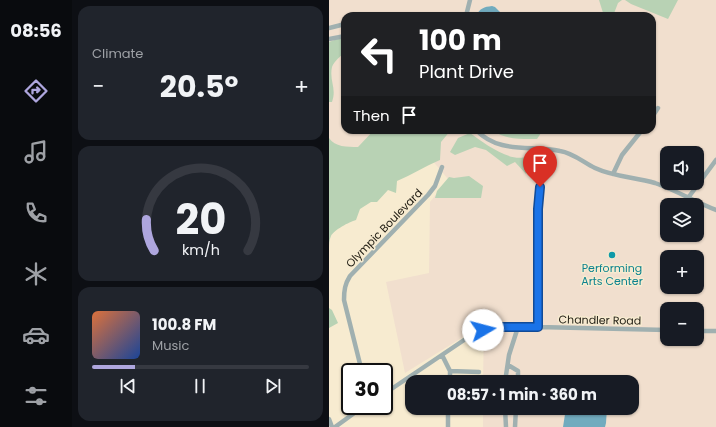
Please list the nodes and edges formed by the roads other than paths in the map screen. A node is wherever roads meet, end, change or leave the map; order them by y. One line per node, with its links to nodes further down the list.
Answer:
1 (471, 0): 2 (street)
2 (467, 12)
3 (341, 25): 4 (street)
4 (329, 28)
5 (341, 37): 6 (street)
6 (329, 39)
7 (658, 108): 8 (street)
8 (656, 111)
9 (480, 134): 11 (street)
10 (639, 134): 14 (street)
11 (546, 150): 14 (street); 19 (street)
12 (716, 160): 15 (street)
13 (442, 167): 24 (street, Olympic Boulevard)
14 (613, 174): 15 (street)
15 (688, 198)
16 (704, 205): 17 (street)
17 (716, 210)
18 (518, 327): 19 (street, Chandler Road); 23 (street, Chandler Road); 25 (street)
19 (538, 327): 20 (street, Chandler Road)
20 (660, 330)
21 (704, 331): 22 (street)
22 (716, 331)
23 (442, 355): 26 (street); 31 (street, Chandler Road)
24 (360, 363)
25 (507, 365): 29 (street); 30 (street)
26 (450, 371): 27 (street); 28 (street)
27 (479, 372)
28 (450, 375)
29 (506, 375)
30 (518, 375)
31 (393, 388)
32 (352, 415): 38 (street)
33 (448, 415): 39 (street)
34 (505, 415): 40 (street)
35 (516, 415): 41 (street)
36 (329, 419): 37 (street)
37 (332, 427)
38 (335, 427)
39 (448, 427)
40 (506, 427)
41 (515, 427)

